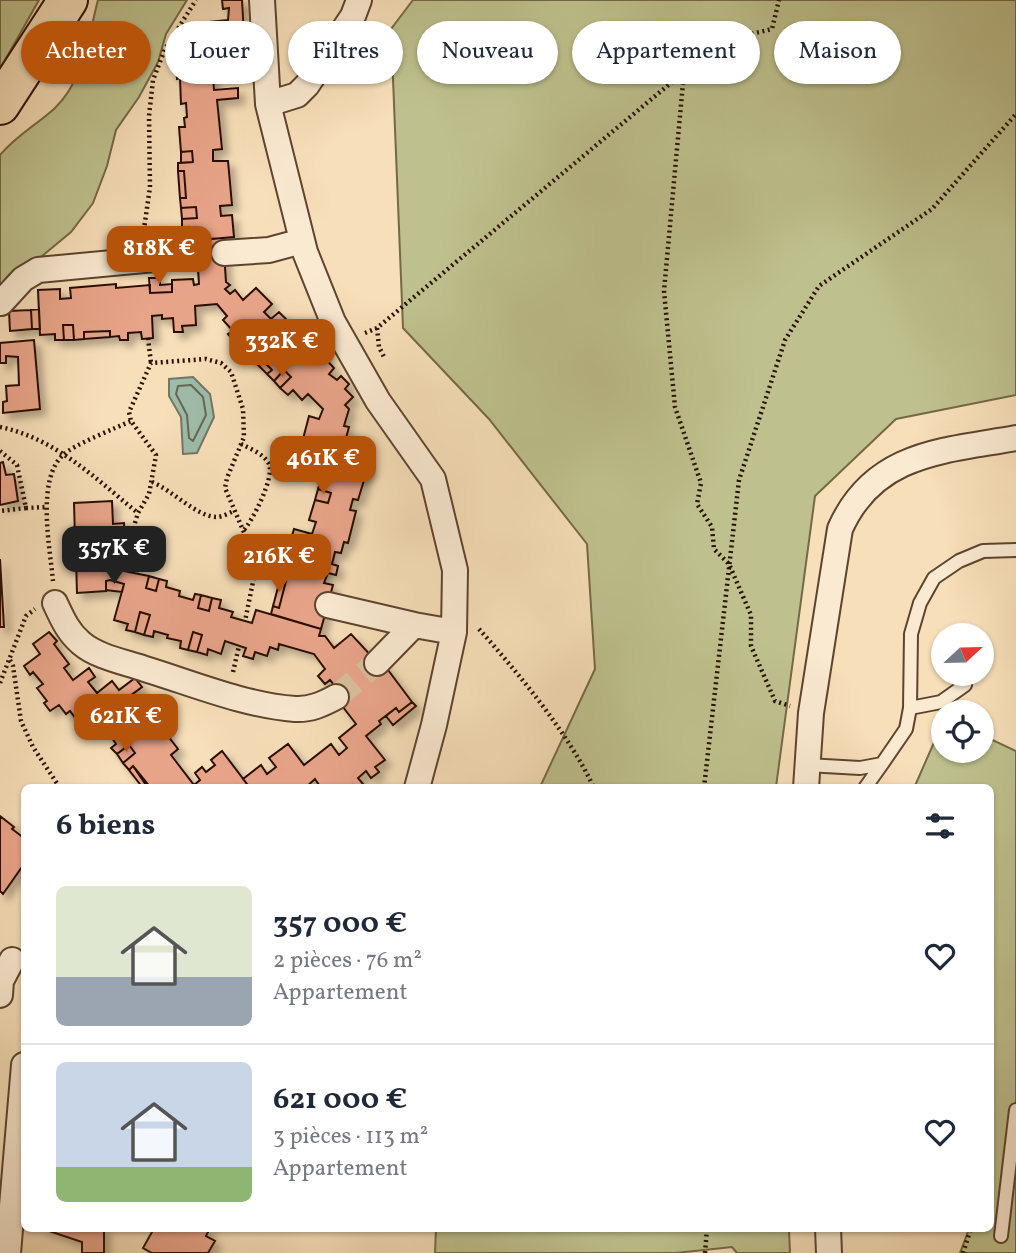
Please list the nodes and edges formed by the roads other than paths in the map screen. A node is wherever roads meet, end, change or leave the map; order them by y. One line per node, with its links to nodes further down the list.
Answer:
1 (68, 0): 5 (main road)
2 (262, 0): 4 (street)
3 (359, 0): 4 (street)
4 (268, 104): 6 (street)
5 (0, 105)
6 (302, 241): 7 (street); 15 (street)
7 (224, 253)
8 (197, 255): 9 (street)
9 (1, 303)
10 (1016, 438): 21 (street)
11 (1016, 550): 19 (lane)
12 (55, 603): 18 (street)
13 (328, 605): 14 (street)
14 (414, 625): 15 (street); 16 (street)
15 (454, 632): 22 (street)
16 (377, 663)
17 (964, 686): 19 (lane)
18 (336, 697)
19 (910, 708): 20 (lane)
20 (881, 764): 21 (lane); 23 (lane)
21 (807, 776)
22 (418, 784)
23 (868, 784)
24 (12, 959): 25 (street)
25 (0, 995)
26 (21, 1078): 28 (street)
27 (1016, 1110): 31 (lane)
28 (9, 1129): 29 (street)
29 (13, 1169): 32 (street)
30 (828, 1232): 33 (street)
31 (1001, 1236)
32 (8, 1253)
33 (829, 1253)

